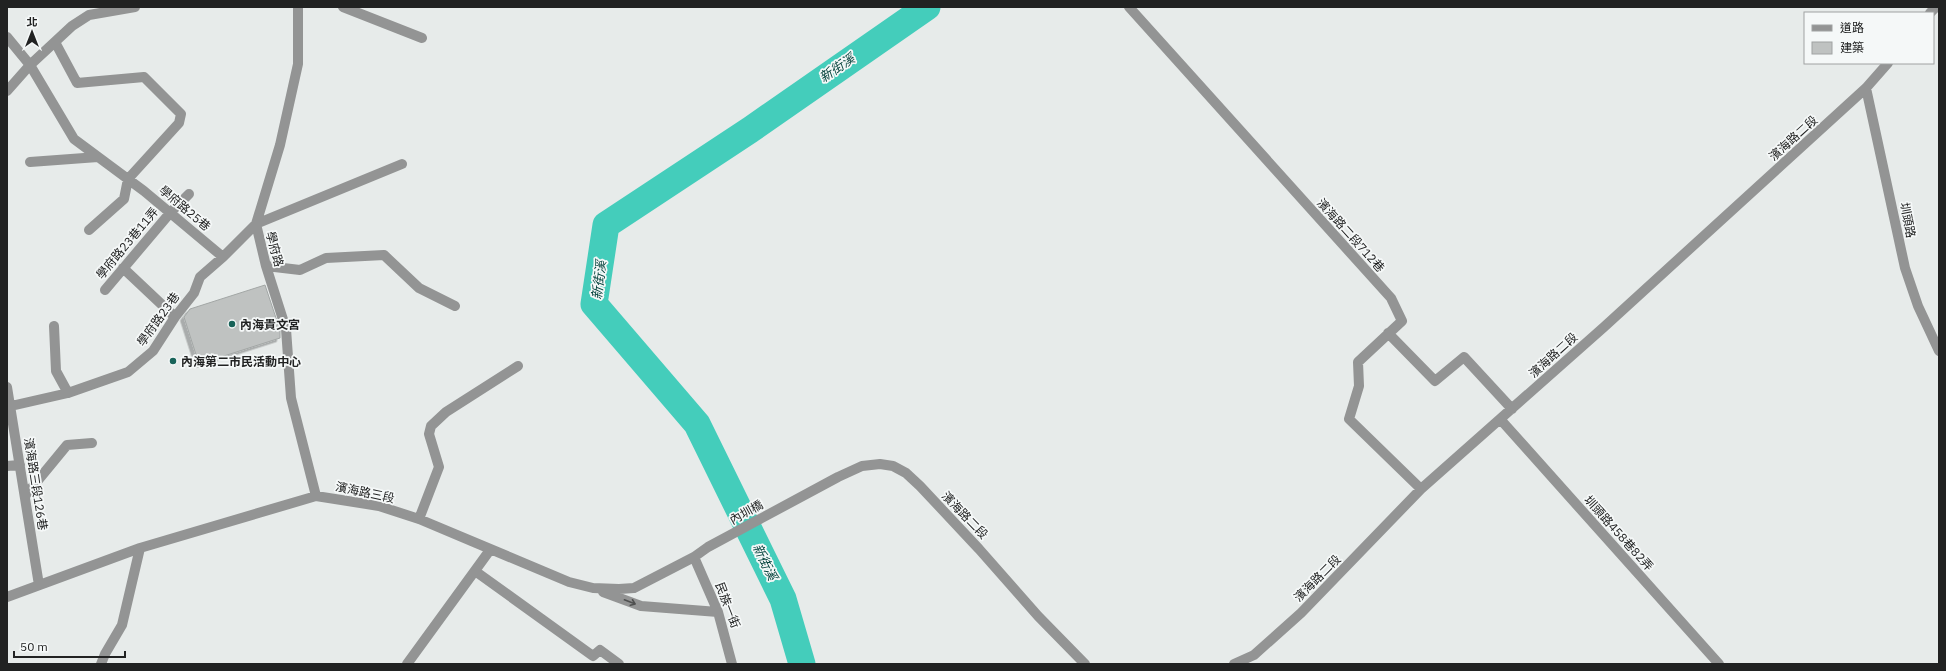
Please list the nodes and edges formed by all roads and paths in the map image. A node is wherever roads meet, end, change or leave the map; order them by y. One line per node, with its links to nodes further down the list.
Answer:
1 (135, 7): 7 (street)
2 (298, 7): 18 (street, 學府路)
3 (343, 7): 6 (street)
4 (1129, 7): 27 (street, 濱海路二段712巷)
5 (7, 37): 9 (street)
6 (422, 38)
7 (55, 42): 9 (street); 15 (street)
8 (1887, 64): 10 (street, 濱海路二段)
9 (30, 65): 11 (street); 12 (street)
10 (1866, 88): 28 (street, 圳頭路); 33 (street, 濱海路二段)
11 (7, 91)
12 (98, 157): 13 (street); 15 (street)
13 (30, 162)
14 (402, 164): 18 (street)
15 (128, 179): 17 (street, 學府路25巷); 19 (street)
16 (189, 194): 17 (street, 學府路23巷11弄)
17 (170, 213): 20 (street, 學府路25巷); 22 (street, 學府路23巷11弄)
18 (256, 224): 20 (street, 學府路23巷); 21 (street, 學府路)
19 (89, 230)
20 (223, 257): 25 (street, 學府路23巷)
21 (266, 266): 24 (street); 40 (street, 學府路)
22 (123, 268): 23 (street, 學府路23巷11弄); 25 (street)
23 (105, 290)
24 (455, 306)
25 (175, 317): 31 (street, 學府路23巷)
26 (54, 326): 31 (street)
27 (1388, 333): 33 (street); 38 (street, 濱海路二段712巷)
28 (1939, 351)
29 (518, 366): 42 (street)
30 (7, 387): 32 (street, 濱海路三段126巷)
31 (68, 393): 32 (street, 學府路23巷)
32 (11, 406): 36 (street, 濱海路三段126巷)
33 (1512, 409): 34 (street, 濱海路二段)
34 (1500, 419): 38 (street, 濱海路二段); 58 (street, 圳頭路458巷82弄)
35 (92, 443): 39 (street)
36 (20, 465): 37 (street); 39 (street, 濱海路三段126巷)
37 (7, 466)
38 (1422, 489): 57 (street, 濱海路二段)
39 (25, 496): 48 (street, 濱海路三段126巷)
40 (316, 496): 42 (street, 濱海路三段); 44 (street, 濱海路三段)
41 (796, 500): 43 (street, 內圳橋); 56 (street, 濱海路二段)
42 (419, 520): 45 (street, 濱海路三段)
43 (708, 547): 46 (street, 濱海路三段)
44 (140, 548): 48 (street, 濱海路三段); 52 (street)
45 (490, 550): 47 (street); 49 (street, 濱海路三段)
46 (694, 557): 49 (street, 濱海路三段); 51 (street, 民族一街)
47 (475, 571): 53 (street); 54 (street)
48 (39, 585): 50 (street, 濱海路三段)
49 (594, 588): 51 (street, one-way to 51)
50 (7, 597)
51 (718, 612): 55 (street, 民族一街)
52 (101, 664)
53 (407, 664)
54 (619, 664)
55 (732, 664)
56 (1084, 664)
57 (1234, 664)
58 (1719, 664)

